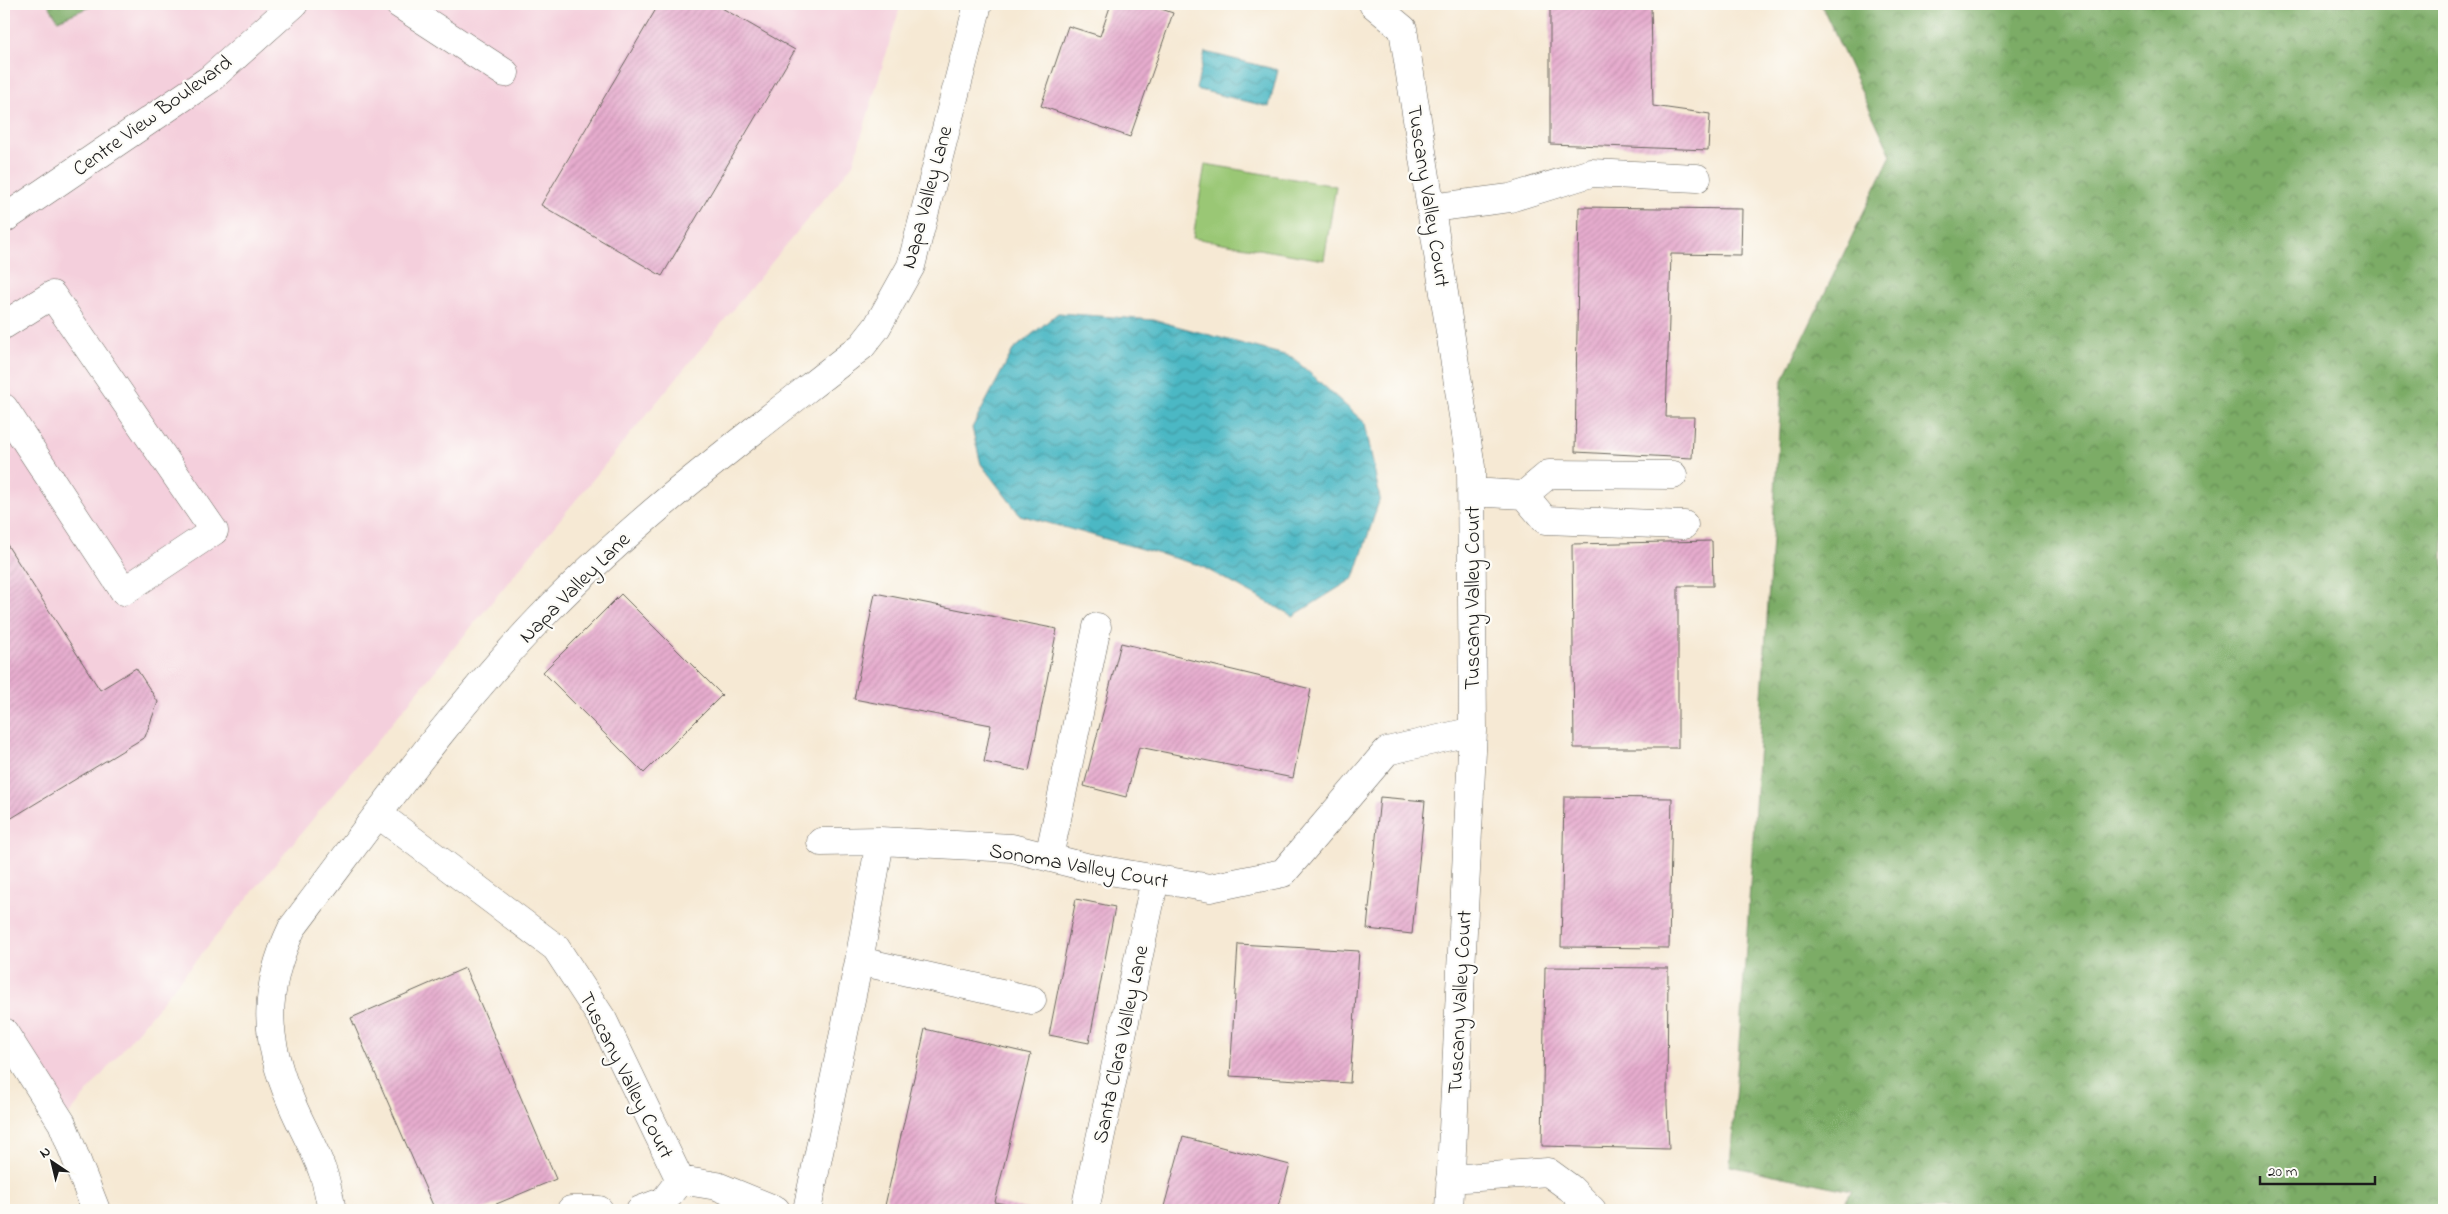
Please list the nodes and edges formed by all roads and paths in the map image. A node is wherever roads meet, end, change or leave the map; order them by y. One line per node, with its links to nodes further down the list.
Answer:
1 (294, 4): 8 (street, Centre View Boulevard)
2 (399, 4): 5 (street)
3 (978, 4): 17 (street, Napa Valley Lane)
4 (1373, 4): 7 (street, Tuscany Valley Court)
5 (505, 73)
6 (1697, 178): 7 (street)
7 (1431, 208): 12 (street, Tuscany Valley Court)
8 (4, 219)
9 (4, 325): 10 (street)
10 (4, 408)
11 (1673, 475): 13 (street)
12 (1471, 492): 13 (street); 16 (street, Tuscany Valley Court)
13 (1524, 496): 14 (street)
14 (1684, 525)
15 (1097, 627): 20 (street)
16 (1473, 731): 21 (street, Sonoma Valley Court); 25 (street, Tuscany Valley Court)
17 (378, 814): 26 (street, Tuscany Valley Court); 28 (street, Napa Valley Lane)
18 (880, 841): 19 (street, Sonoma Valley Court); 20 (street, Sonoma Valley Court); 22 (street)
19 (821, 842)
20 (1049, 857): 21 (street, Sonoma Valley Court)
21 (1155, 879): 34 (street, Santa Clara Valley Lane)
22 (859, 961): 23 (street); 33 (street)
23 (1032, 1000)
24 (4, 1032): 27 (street)
25 (1450, 1179): 35 (street, Tuscany Valley Court); 36 (street)
26 (680, 1180): 31 (street); 32 (street, Tuscany Valley Court)
27 (96, 1210)
28 (332, 1210)
29 (571, 1210): 30 (street)
30 (599, 1210)
31 (640, 1210)
32 (776, 1210)
33 (807, 1210)
34 (1085, 1210)
35 (1449, 1210)
36 (1592, 1210)

